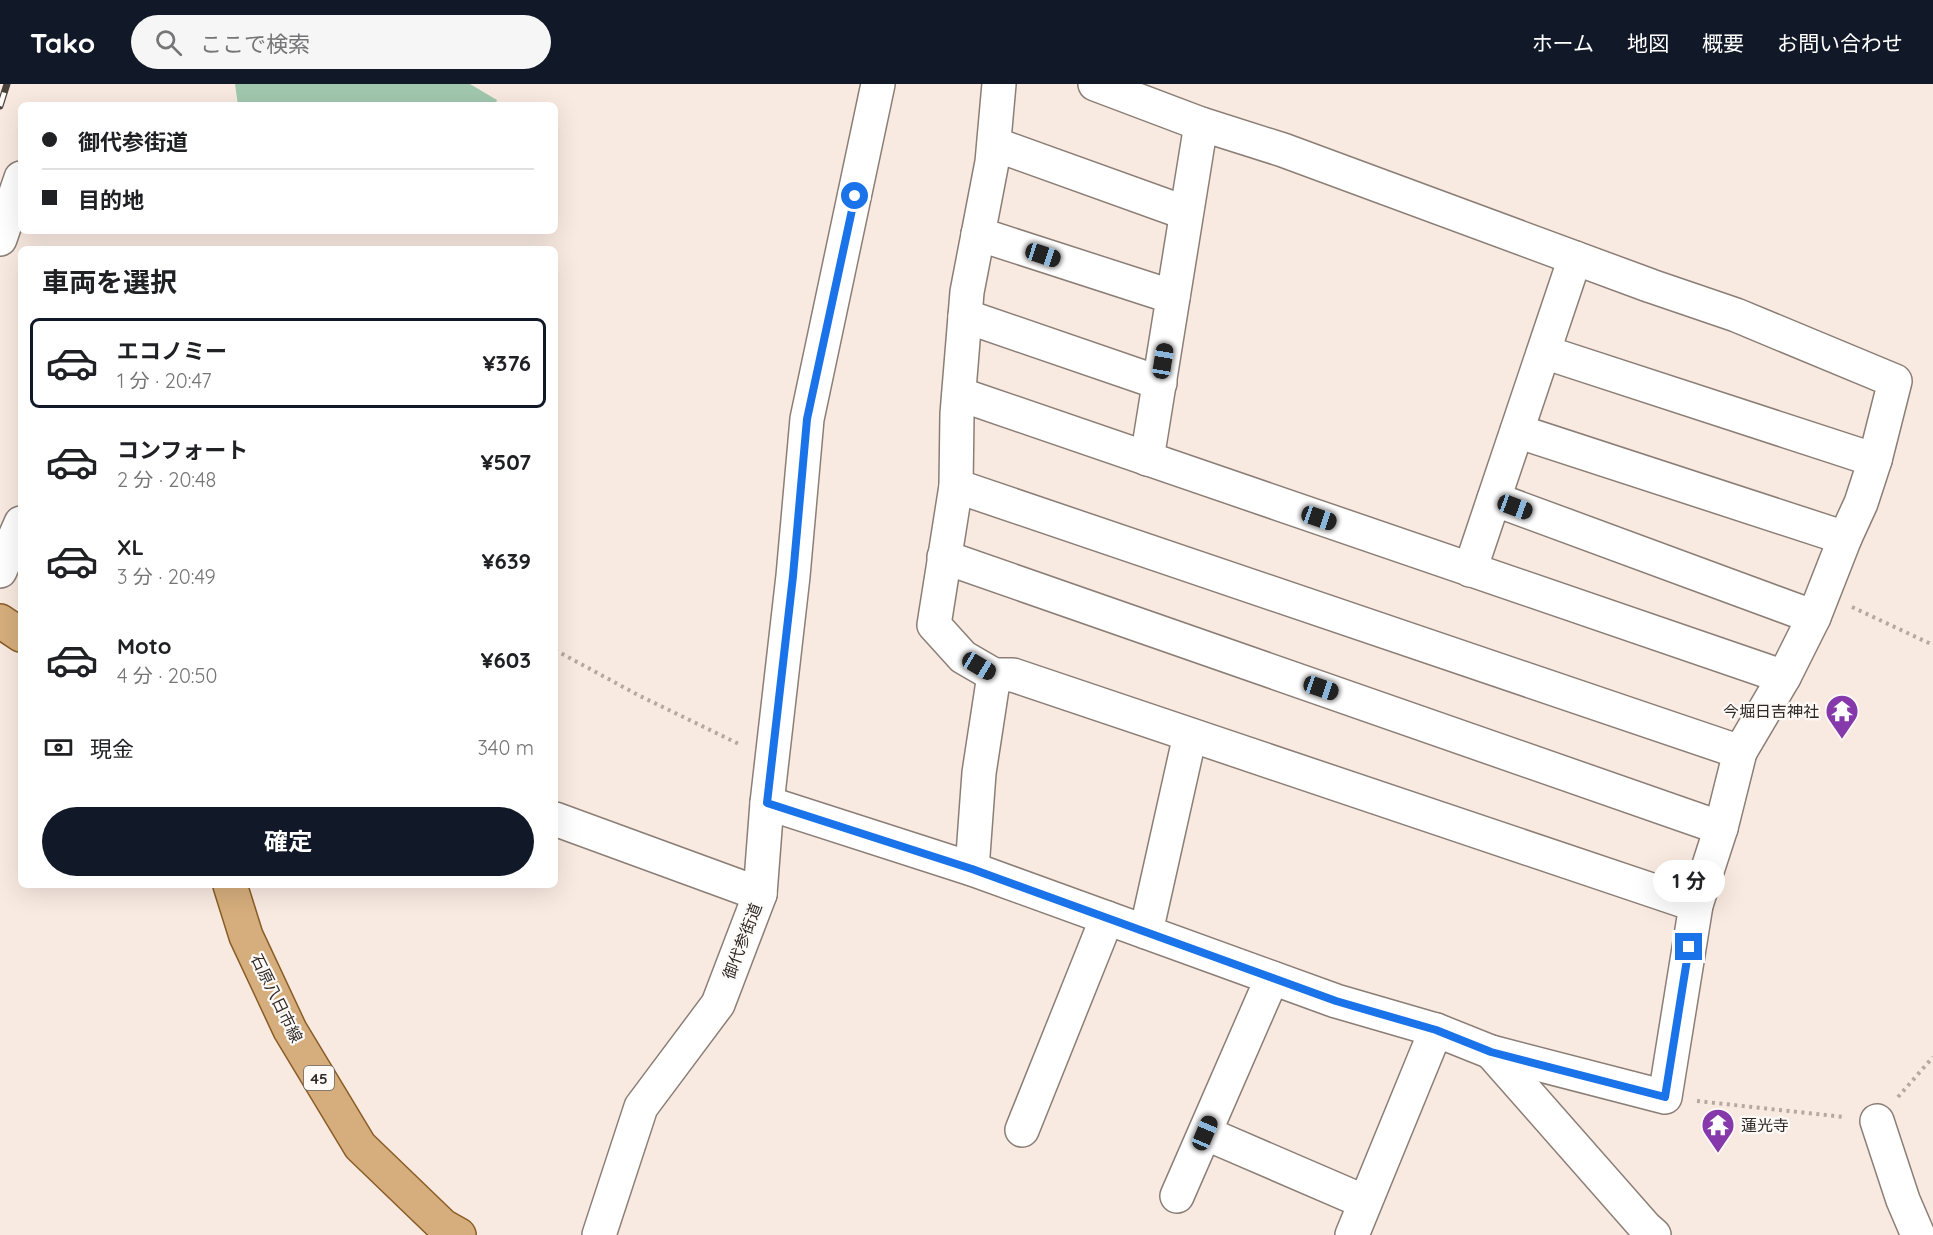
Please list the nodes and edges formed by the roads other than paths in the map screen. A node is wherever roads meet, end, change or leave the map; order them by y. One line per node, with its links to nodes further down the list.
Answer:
1 (878, 84): 33 (street, 御代参街道)
2 (999, 84): 5 (street)
3 (1095, 84): 4 (street)
4 (1201, 124): 7 (street); 10 (street)
5 (994, 144): 7 (street); 8 (street)
6 (18, 187): 9 (street)
7 (1186, 213): 11 (street)
8 (978, 234): 11 (street); 12 (street)
9 (0, 239)
10 (1575, 258): 13 (street); 18 (street)
11 (1173, 297): 14 (street)
12 (965, 316): 14 (street); 15 (street)
13 (1544, 352): 16 (street); 18 (street)
14 (1160, 383): 17 (street)
15 (958, 394): 17 (street); 19 (street)
16 (1517, 431): 20 (street); 22 (street)
17 (1147, 459): 24 (street)
18 (1875, 460): 22 (street)
19 (956, 486): 23 (street); 32 (street)
20 (1494, 499): 24 (street); 26 (street)
21 (18, 530): 25 (street)
22 (1845, 538): 26 (street)
23 (944, 557): 29 (street); 35 (street)
24 (1470, 570): 30 (street)
25 (0, 571)
26 (1814, 617): 30 (street)
27 (0, 621): 28 (main road)
28 (18, 633)
29 (994, 675): 31 (street); 36 (street)
30 (1784, 676): 32 (street)
31 (1190, 735): 39 (street); 41 (street)
32 (1740, 752): 35 (street)
33 (767, 803): 36 (street); 38 (street, 御代参街道)
34 (558, 820): 38 (street)
35 (1721, 828): 39 (street)
36 (972, 869): 40 (street)
37 (231, 888): 50 (main road, 石原八日市線 / 45)
38 (760, 894): 51 (street, 御代参街道)
39 (1696, 905): 44 (street)
40 (1107, 918): 41 (street); 46 (street)
41 (1146, 932): 42 (street)
42 (1272, 978): 43 (street); 47 (street)
43 (1436, 1030): 44 (street); 49 (street)
44 (1491, 1052): 53 (street)
45 (1877, 1121): 54 (street)
46 (1022, 1130)
47 (1205, 1133): 48 (street); 49 (street)
48 (1177, 1196)
49 (1365, 1202): 52 (street)
50 (459, 1235)
51 (599, 1235)
52 (1352, 1235)
53 (1654, 1235)
54 (1918, 1235)

